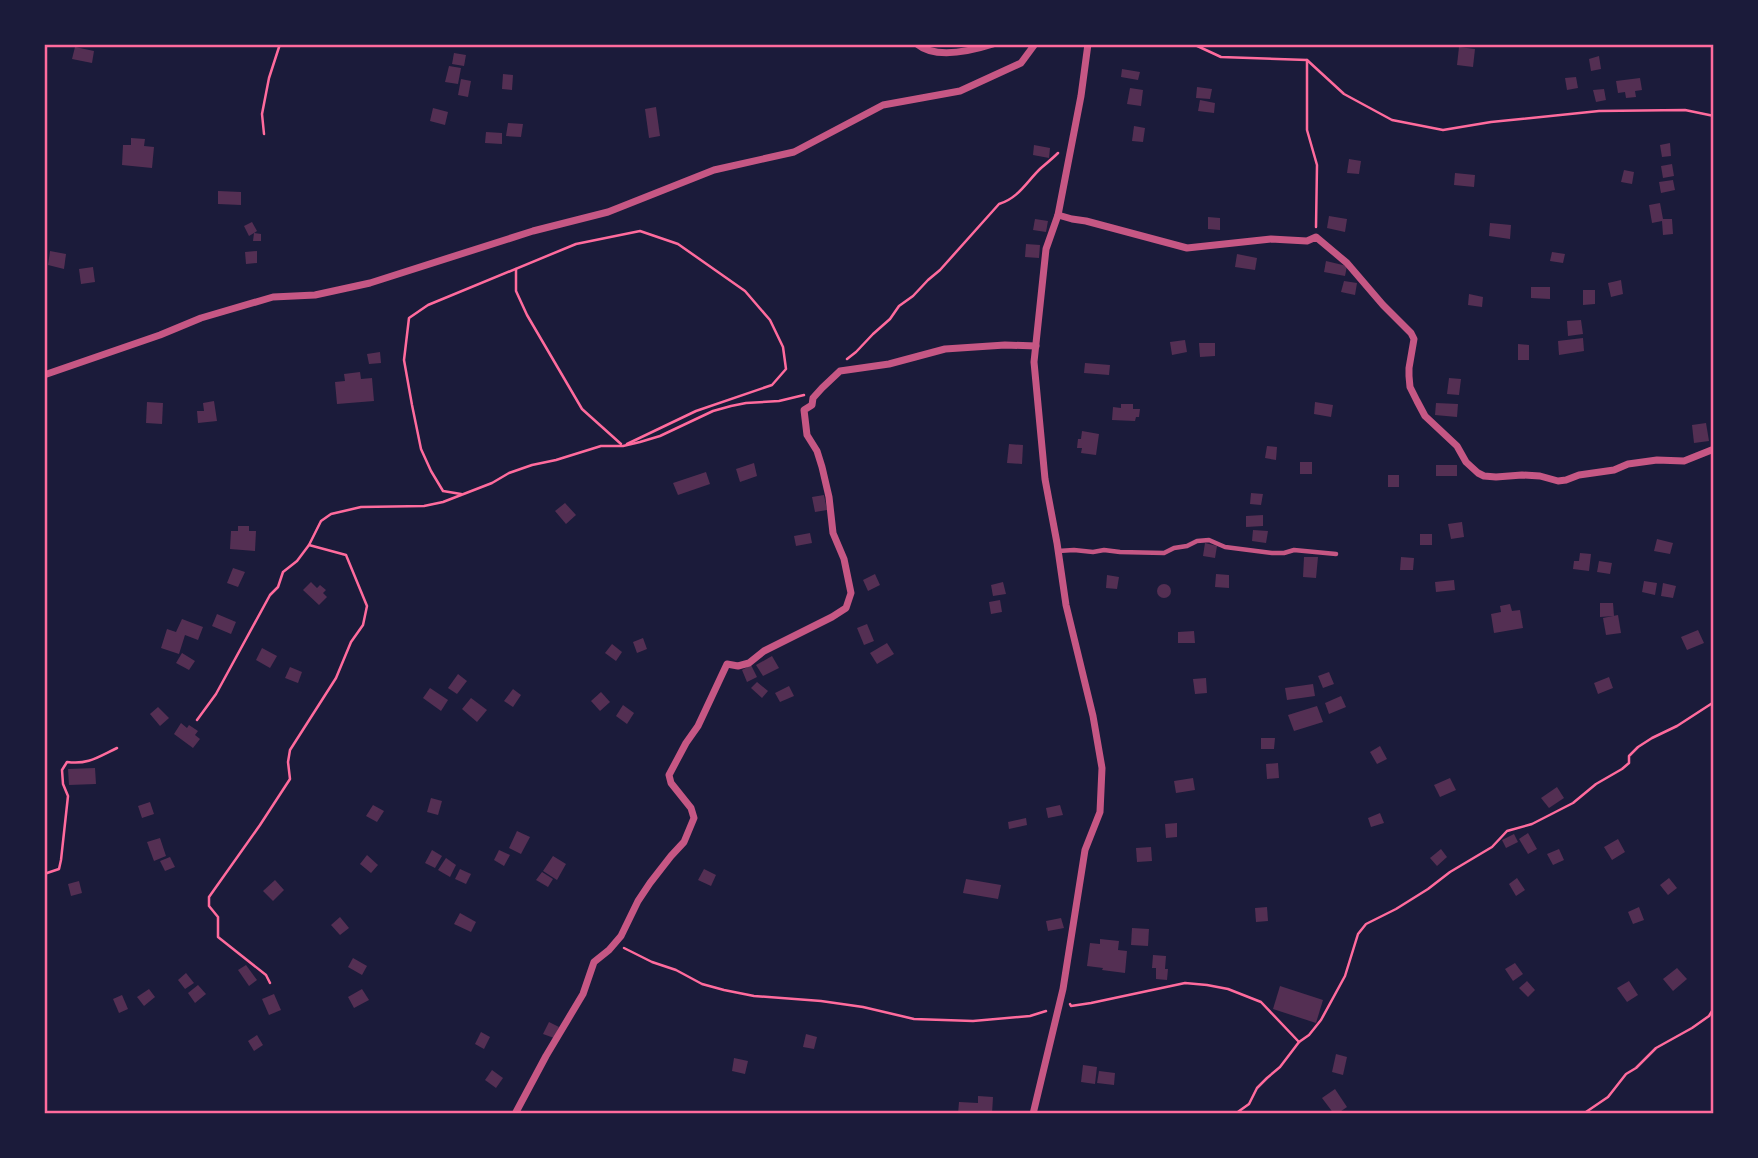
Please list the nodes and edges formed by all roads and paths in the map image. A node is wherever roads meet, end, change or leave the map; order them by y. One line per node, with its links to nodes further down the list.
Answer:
1 (280, 44): 9 (path)
2 (917, 44): 3 (street)
3 (993, 44)
4 (1035, 44): 16 (street)
5 (1088, 44): 10 (street)
6 (1193, 44): 7 (path)
7 (1307, 60): 8 (path); 12 (path)
8 (1714, 116)
9 (264, 134)
10 (1072, 142): 11 (street); 15 (path)
11 (1058, 215): 12 (street); 14 (street)
12 (1316, 237): 19 (street)
13 (516, 269): 18 (path); 18 (path); 20 (path)
14 (1035, 346): 17 (street); 22 (street)
15 (844, 362)
16 (44, 375)
17 (822, 388): 18 (path); 28 (street)
18 (623, 446): 20 (path)
19 (1714, 449)
20 (463, 495): 21 (path)
21 (309, 545): 25 (path); 29 (path)
22 (1058, 551): 23 (lane); 30 (street)
23 (1336, 554)
24 (1714, 702): 33 (path)
25 (197, 720)
26 (117, 748): 27 (path)
27 (44, 874)
28 (615, 943): 31 (path); 34 (street)
29 (270, 982)
30 (1063, 989): 31 (street); 33 (path)
31 (1059, 1006): 35 (street)
32 (1714, 1009): 37 (path)
33 (1299, 1042): 36 (path)
34 (515, 1114)
35 (1033, 1114)
36 (1235, 1114)
37 (1584, 1114)

